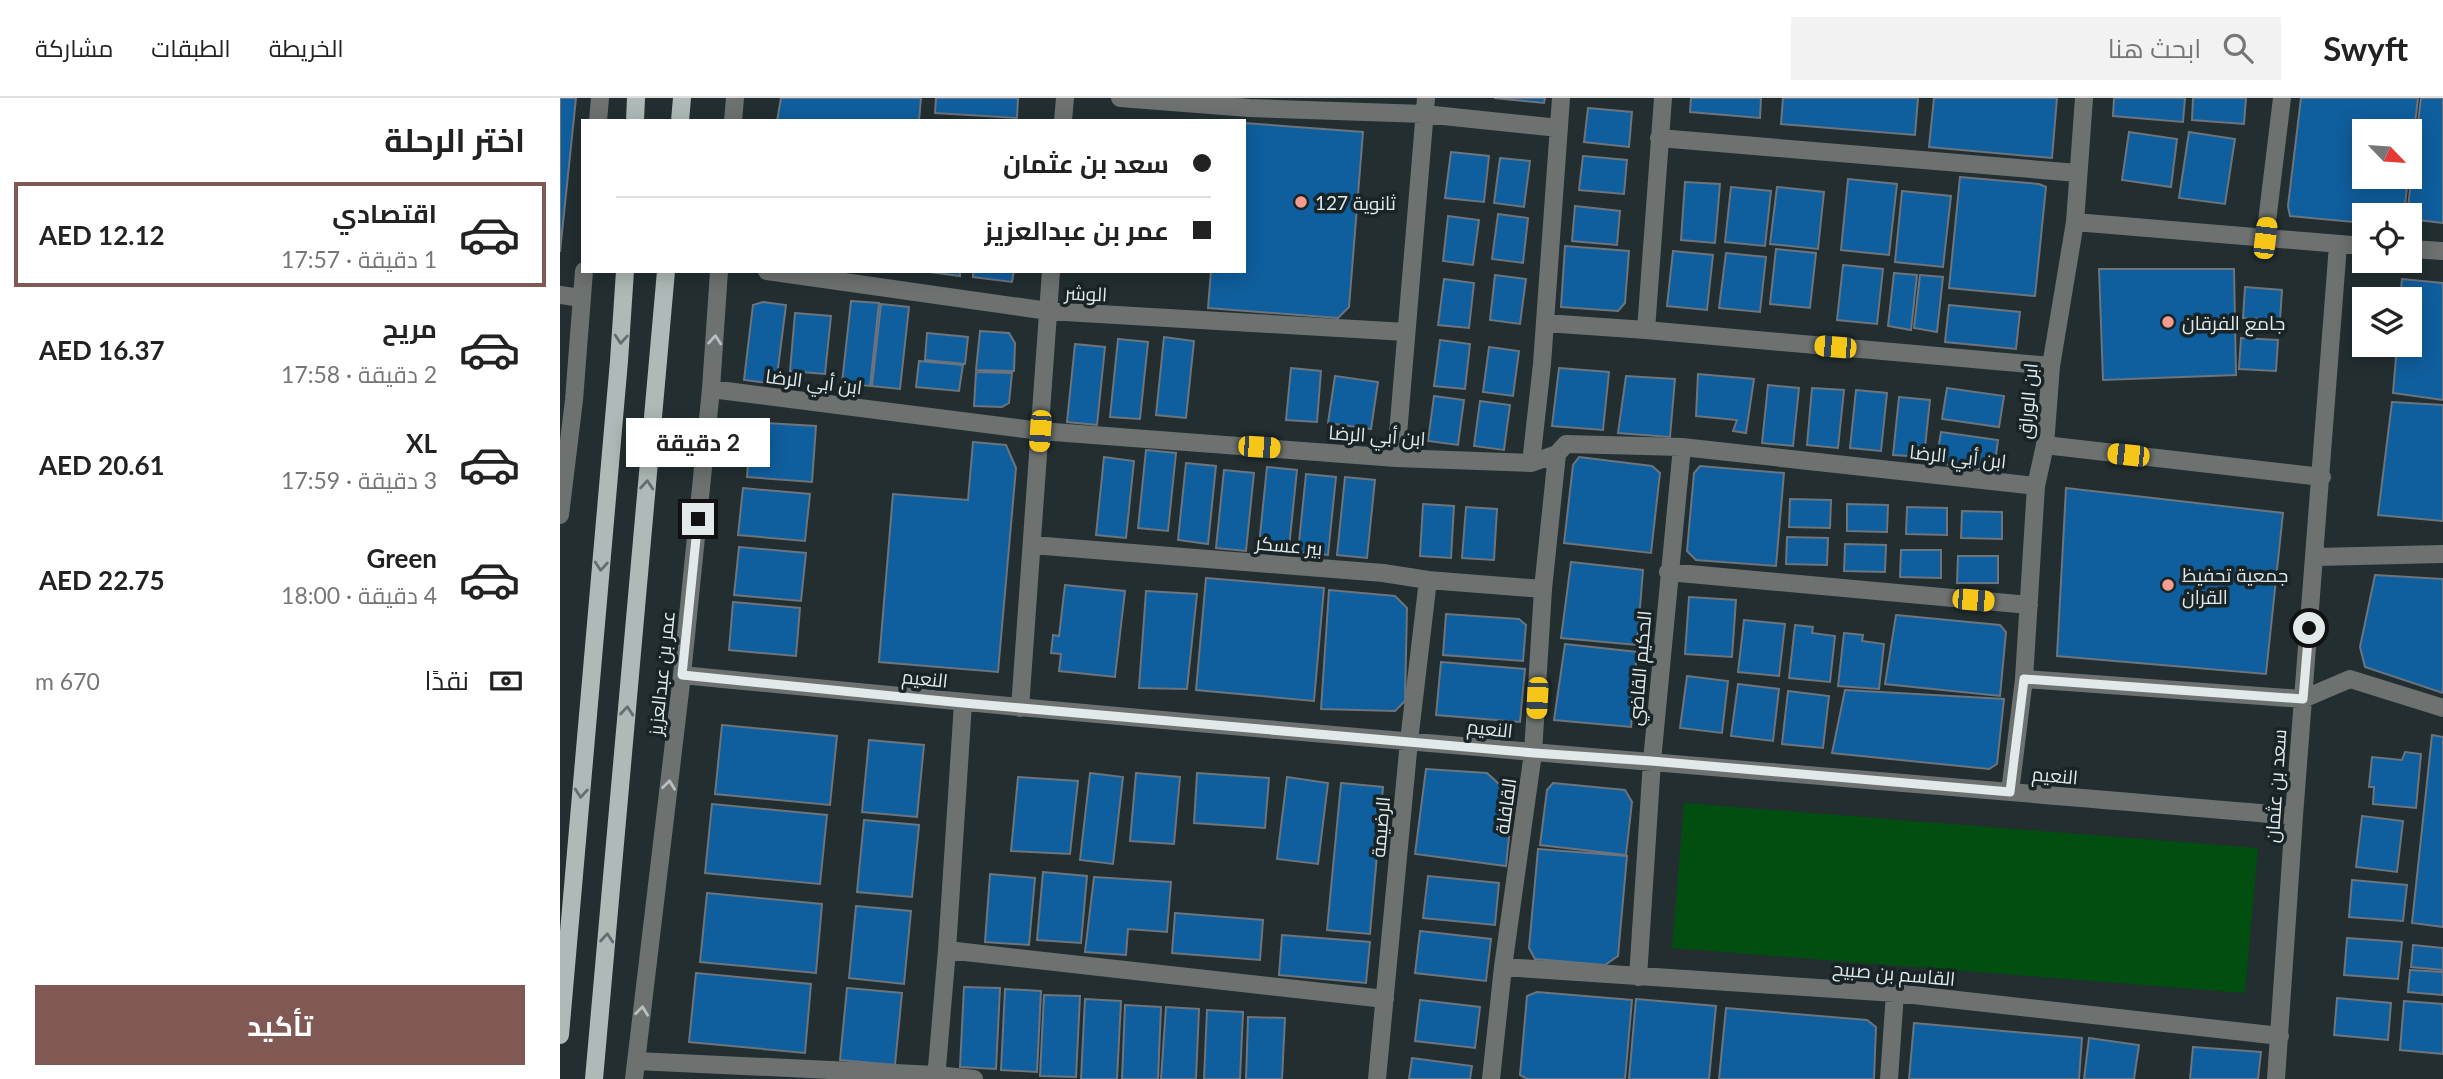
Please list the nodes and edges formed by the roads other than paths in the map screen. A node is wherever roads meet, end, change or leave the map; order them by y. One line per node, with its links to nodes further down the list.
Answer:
1 (600, 98): 13 (street)
2 (636, 98): 14 (main road)
3 (682, 98): 15 (main road)
4 (735, 98): 16 (street)
5 (1065, 98): 17 (street)
6 (1120, 98): 11 (street)
7 (1561, 98): 18 (street)
8 (1663, 98): 19 (street)
9 (2084, 98): 20 (street, ابن الوراق)
10 (2282, 98): 22 (street)
11 (1249, 103): 12 (street)
12 (1425, 106): 18 (street); 38 (street)
13 (598, 119)
14 (635, 119)
15 (680, 119)
16 (733, 119)
17 (1063, 119)
18 (1559, 128): 36 (street)
19 (1659, 138): 20 (street); 37 (street)
20 (2078, 173): 21 (street, ابن الوراق)
21 (2075, 222): 22 (street); 39 (street, ابن الوراق)
22 (2265, 238): 23 (street)
23 (2339, 244): 24 (street); 48 (street, سعد بن عثمان)
24 (2352, 245)
25 (2422, 250): 26 (street)
26 (2443, 251)
27 (584, 273): 34 (street)
28 (625, 273): 74 (main road, one-way to 74)
29 (666, 273): 78 (main road, عمر بن عبدالعزيز, one-way to 29)
30 (719, 273): 40 (street, عمر بن عبدالعزيز, one-way to 30)
31 (781, 273): 35 (street, الوشر)
32 (1051, 273): 35 (street)
33 (560, 295): 34 (street)
34 (581, 298): 41 (street)
35 (1048, 311): 38 (street, الوشر); 42 (street)
36 (1545, 323): 37 (street); 47 (street)
37 (1646, 330): 39 (street)
38 (1405, 332): 46 (street)
39 (2051, 366): 43 (street, ابن الوراق)
40 (711, 389): 42 (street, ابن أبي الرضا); 58 (street, عمر بن عبدالعزيز)
41 (567, 399): 50 (street)
42 (1040, 431): 46 (street, ابن أبي الرضا); 51 (street)
43 (2045, 445): 48 (street); 49 (street, ابن الوراق)
44 (1682, 447): 45 (street, ابن أبي الرضا); 49 (street, ابن أبي الرضا); 54 (street, الحكيم القاضي)
45 (1557, 454): 47 (street, ابن أبي الرضا); 56 (street, القافلة)
46 (1396, 458): 47 (street, ابن أبي الرضا)
47 (1531, 463)
48 (2322, 477): 53 (street, سعد بن عثمان)
49 (2036, 486): 57 (street, ابن الوراق)
50 (560, 515)
51 (1032, 545): 55 (street, بير عسكر); 62 (street)
52 (2443, 554): 53 (street)
53 (2315, 557): 60 (street, سعد بن عثمان)
54 (1668, 572): 57 (street); 66 (street, الحكيم القاضي)
55 (1428, 580): 56 (street, بير عسكر); 64 (street, الرضيمة)
56 (1543, 589): 65 (street, القافلة)
57 (2029, 605): 59 (street, ابن الوراق)
58 (682, 675): 61 (street, النعيم); 76 (street, عمر بن عبدالعزيز, one-way to 58)
59 (2024, 679): 60 (street); 67 (street, ابن الوراق)
60 (2303, 699): 63 (street); 68 (street, سعد بن عثمان)
61 (963, 703): 62 (street, النعيم); 69 (street)
62 (1020, 708): 64 (street, النعيم)
63 (2443, 708)
64 (1409, 741): 65 (street, النعيم); 73 (street, الرضيمة)
65 (1534, 753): 66 (street, النعيم); 70 (street, القافلة)
66 (1651, 761): 67 (street, النعيم); 71 (street, الحكيم القاضي)
67 (2010, 792): 68 (street, النعيم)
68 (2294, 816): 75 (street, سعد بن عثمان)
69 (947, 950): 73 (street); 77 (street)
70 (1503, 967): 71 (street, القاسم بن صبيح); 81 (street, القافلة)
71 (1638, 977): 72 (street, القاسم بن صبيح)
72 (1895, 993): 75 (street, القاسم بن صبيح); 82 (street)
73 (1385, 999): 80 (street, الرضيمة)
74 (560, 1035)
75 (2280, 1036): 83 (street, سعد بن عثمان)
76 (635, 1070): 77 (street)
77 (936, 1077): 79 (street)
78 (594, 1079)
79 (974, 1079)
80 (1377, 1079)
81 (1491, 1079)
82 (1889, 1079)
83 (2276, 1079)

